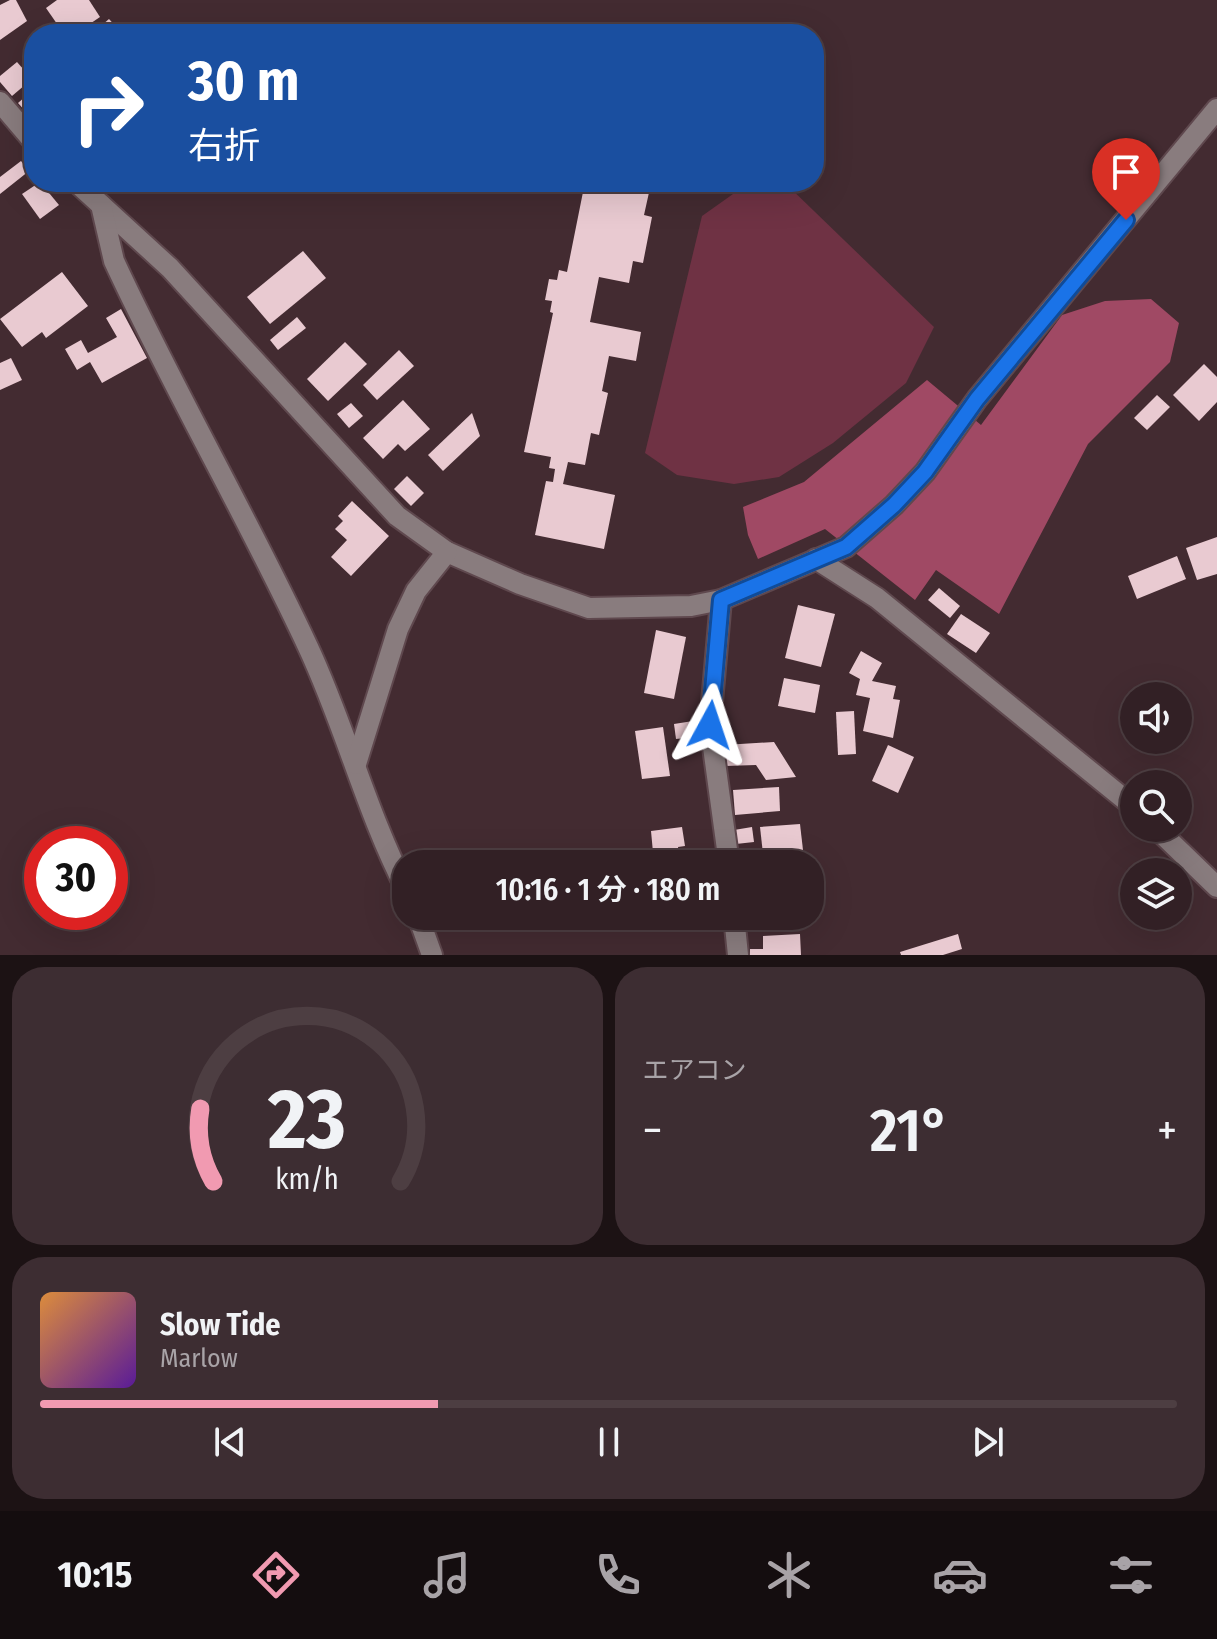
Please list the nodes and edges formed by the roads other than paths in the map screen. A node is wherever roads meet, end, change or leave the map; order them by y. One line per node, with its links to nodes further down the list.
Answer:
1 (0, 102): 3 (street)
2 (1217, 109): 7 (street)
3 (24, 130)
4 (87, 192): 5 (street)
5 (101, 205): 6 (street); 9 (street)
6 (447, 552): 8 (street); 9 (street)
7 (816, 559): 8 (street); 10 (street)
8 (721, 600): 12 (street)
9 (356, 764): 13 (street)
10 (1120, 796)
11 (1170, 842): 14 (street)
12 (727, 850)
13 (392, 862)
14 (1217, 887)
15 (423, 930): 17 (street)
16 (735, 930): 18 (street)
17 (432, 955)
18 (738, 955)

